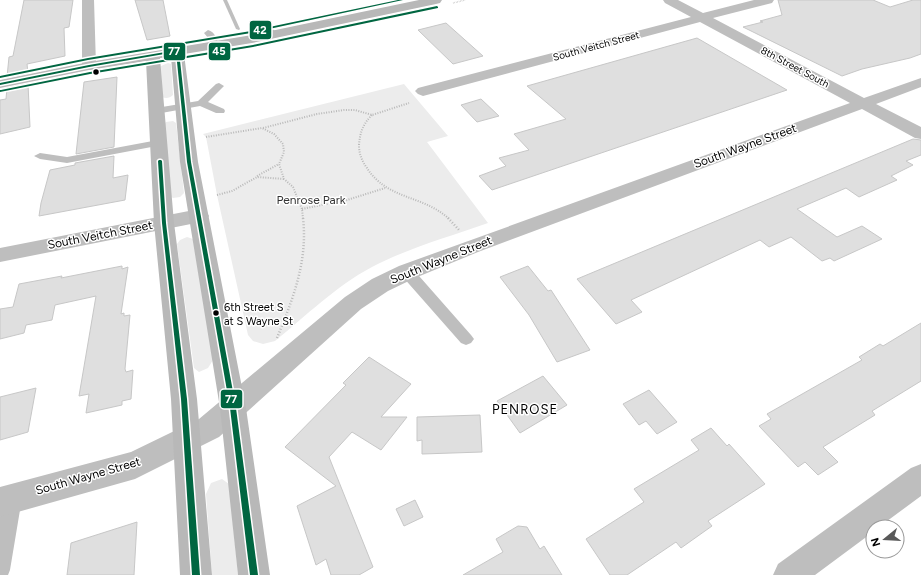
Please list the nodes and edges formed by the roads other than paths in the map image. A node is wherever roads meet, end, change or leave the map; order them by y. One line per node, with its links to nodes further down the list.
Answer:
1 (88, 0): 12 (street)
2 (436, 0): 8 (street)
3 (669, 0): 5 (street, 8th Street South)
4 (768, 0): 5 (street, South Veitch Street)
5 (702, 18): 16 (street, South Veitch Street); 17 (street, 8th Street South)
6 (264, 22): 8 (lane)
7 (208, 33): 9 (lane)
8 (273, 34): 9 (street)
9 (215, 45): 10 (street)
10 (177, 52): 11 (street); 18 (street)
11 (152, 55): 12 (street); 19 (street)
12 (89, 66): 14 (street)
13 (921, 82): 17 (street, South Wayne Street)
14 (0, 84)
15 (219, 86): 18 (lane)
16 (423, 91)
17 (863, 103): 21 (street, 8th Street South); 27 (street, South Wayne Street)
18 (192, 105): 19 (lane); 20 (lane); 24 (street)
19 (156, 111): 22 (street)
20 (220, 111)
21 (921, 134)
22 (158, 143): 23 (lane); 25 (street)
23 (40, 156)
24 (199, 216): 25 (street, South Veitch Street); 29 (street)
25 (164, 223): 26 (street, South Veitch Street); 30 (street)
26 (0, 254)
27 (407, 272): 28 (lane); 29 (street, South Wayne Street)
28 (466, 339)
29 (233, 408): 30 (street, South Wayne Street); 35 (street)
30 (187, 438): 32 (street, South Wayne Street); 34 (street)
31 (921, 478): 36 (street)
32 (6, 500): 33 (lane)
33 (0, 570)
34 (196, 575)
35 (254, 575)
36 (789, 575)

